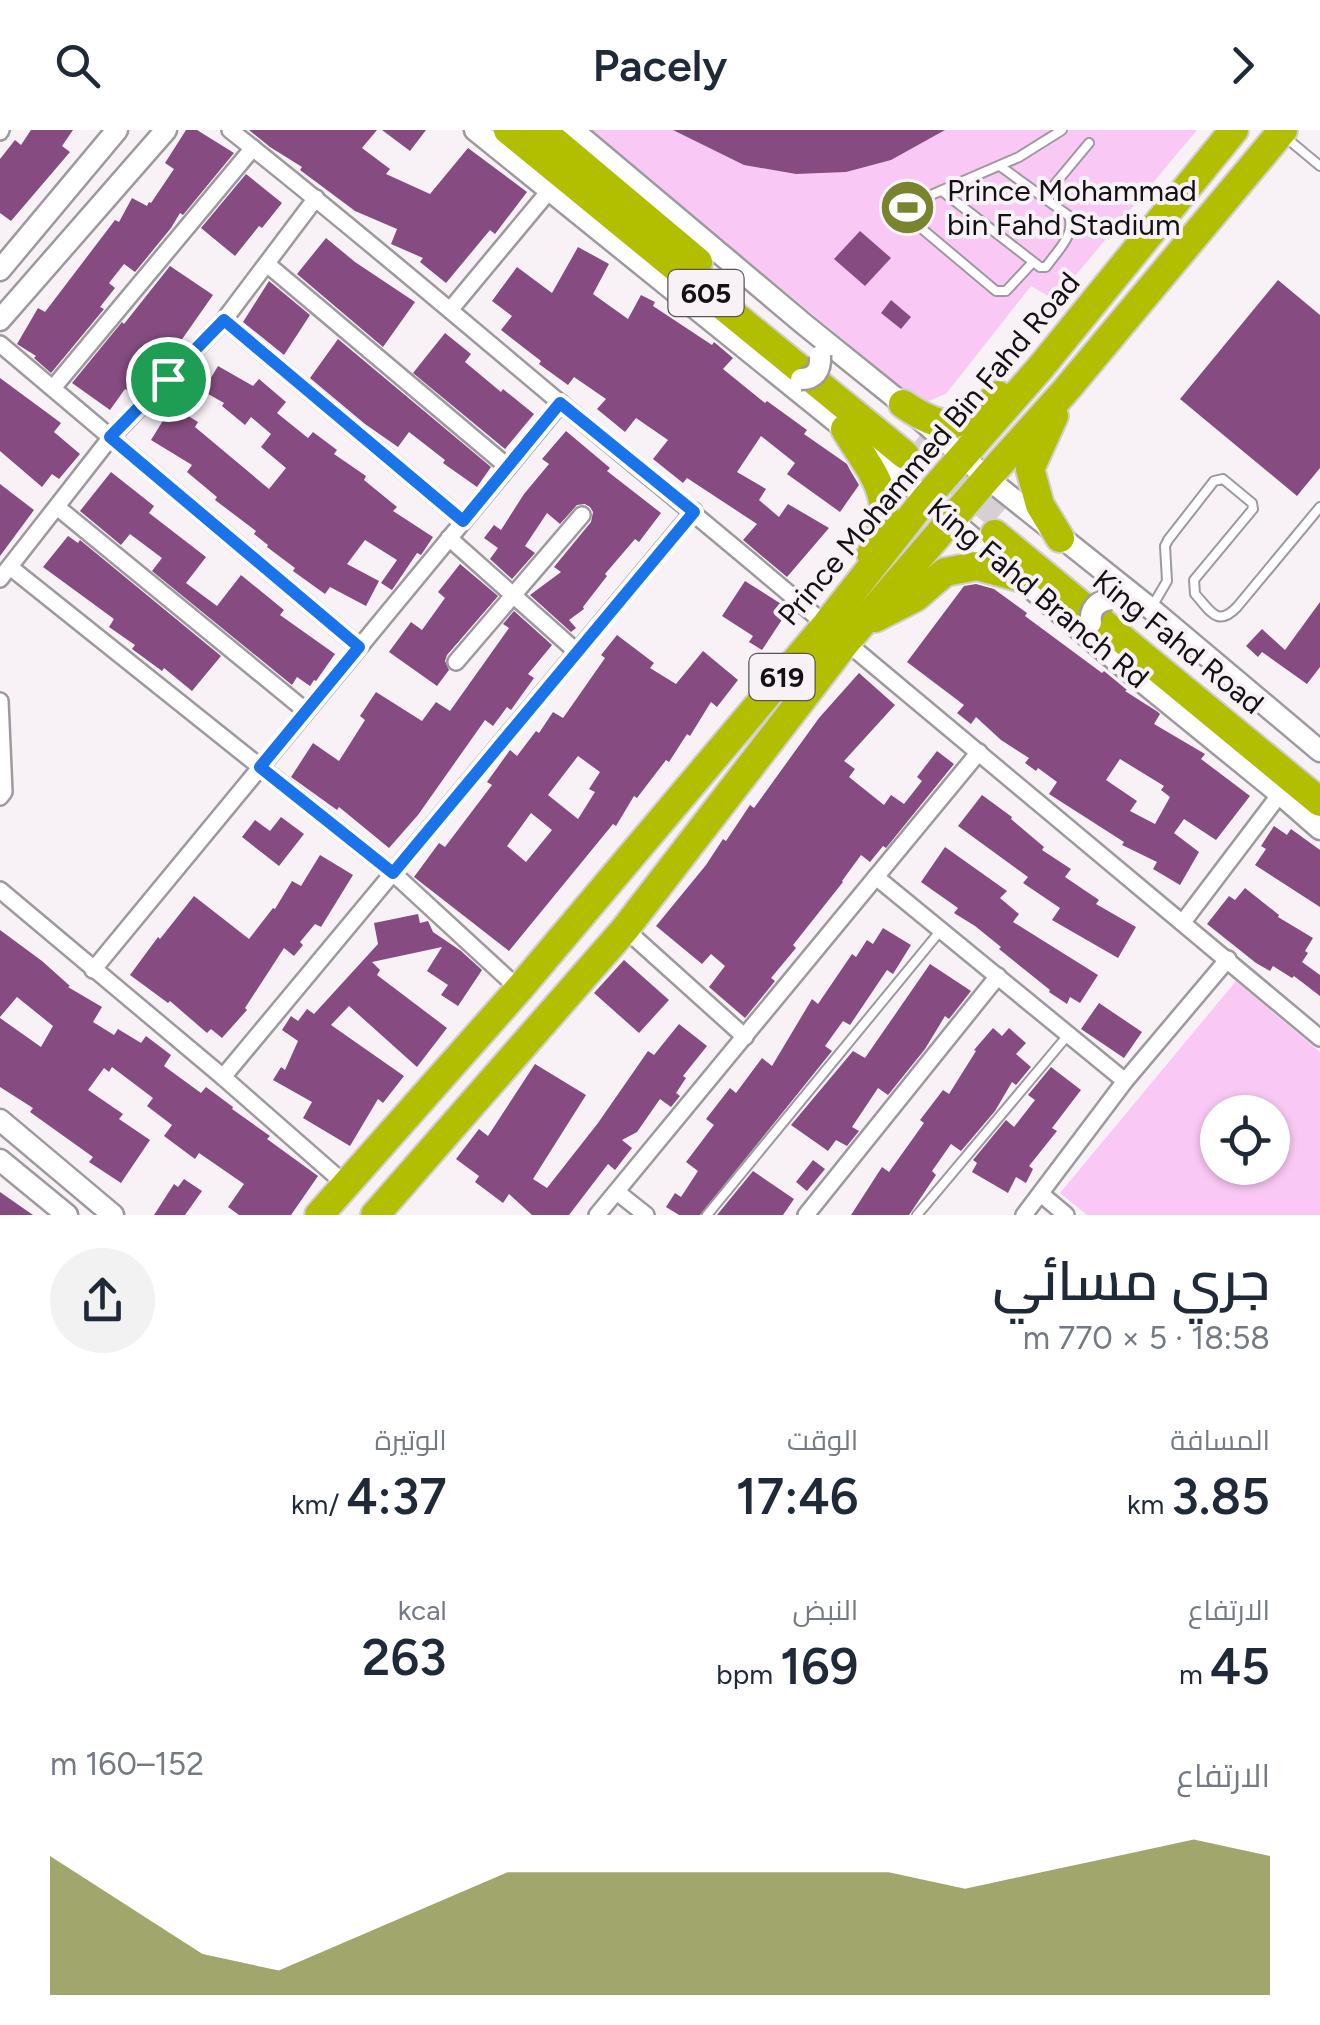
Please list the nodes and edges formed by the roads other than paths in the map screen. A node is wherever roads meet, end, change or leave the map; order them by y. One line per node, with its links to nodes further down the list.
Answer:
1 (117, 130): 21 (main road)
2 (166, 130): 23 (main road)
3 (230, 130): 12 (street)
4 (475, 130): 15 (main road, King Fahd Branch Rd)
5 (508, 130): 6 (highway, 605)
6 (541, 130)
7 (572, 130): 25 (main road, King Fahd Branch Rd)
8 (1062, 130): 13 (lane)
9 (1234, 130): 28 (highway, Prince Mohammed Bin Fahd Road / 619)
10 (1282, 131): 14 (lane); 30 (highway, Prince Mohammed Bin Fahd Road / 619)
11 (1088, 143): 17 (lane)
12 (253, 148): 18 (street); 29 (street)
13 (1000, 166): 16 (lane); 17 (lane)
14 (1320, 166)
15 (549, 190): 22 (street); 27 (main road, King Fahd Branch Rd)
16 (942, 191): 19 (lane); 19 (lane)
17 (1044, 197): 19 (lane)
18 (316, 198): 20 (street); 22 (street)
19 (1034, 262)
20 (267, 264): 24 (street); 36 (street)
21 (0, 270)
22 (450, 310): 31 (street)
23 (0, 320)
24 (224, 320): 34 (street); 44 (street)
25 (805, 325): 27 (main road, bridge); 32 (main road, King Fahd Branch Rd)
26 (0, 344): 29 (street)
27 (768, 367): 33 (main road, King Fahd Branch Rd)
28 (1041, 367): 32 (highway); 35 (highway, Prince Mohammed Bin Fahd Road / 619)
29 (53, 388): 34 (street)
30 (1066, 390): 37 (highway, Prince Mohammed Bin Fahd Road / 619); 46 (highway)
31 (560, 403): 36 (street); 41 (street)
32 (903, 404): 35 (main road, King Fahd Branch Rd)
33 (844, 429): 38 (main road, King Fahd Branch Rd); 51 (highway)
34 (110, 437): 39 (street); 52 (street)
35 (962, 456): 37 (main road, King Fahd Branch Rd); 38 (highway, Prince Mohammed Bin Fahd Road / 619)
36 (508, 467): 44 (street)
37 (987, 478): 43 (highway, Prince Mohammed Bin Fahd Road / 619); 46 (main road, King Fahd Branch Rd)
38 (926, 498): 43 (main road, King Fahd Branch Rd); 51 (highway, Prince Mohammed Bin Fahd Road / 619)
39 (57, 507): 47 (street); 57 (street)
40 (1320, 508): 50 (lane)
41 (694, 512): 51 (street); 53 (street)
42 (582, 515): 49 (street)
43 (950, 519): 48 (main road, King Fahd Branch Rd); 51 (highway, Prince Mohammed Bin Fahd Road / 619)
44 (463, 521): 45 (street)
45 (449, 538): 49 (street); 52 (street)
46 (1060, 538): 50 (main road, King Fahd Branch Rd)
47 (5, 573): 60 (street)
48 (1018, 577): 51 (highway); 54 (main road, King Fahd Branch Rd)
49 (513, 595): 53 (street); 55 (street)
50 (1150, 608): 54 (main road, bridge); 58 (main road, King Fahd Branch Rd)
51 (844, 623): 59 (street); 70 (highway, Prince Mohammed Bin Fahd Road / 619); 75 (highway, Prince Mohammed Bin Fahd Road / 619)
52 (359, 647): 57 (street)
53 (577, 652): 66 (street)
54 (1108, 654): 62 (main road, King Fahd Branch Rd)
55 (456, 662)
56 (0, 701): 63 (street)
57 (306, 710): 60 (street)
58 (1320, 751)
59 (979, 752): 67 (street); 69 (street)
60 (260, 767): 66 (street); 73 (street)
61 (1320, 777): 64 (highway, King Fahd Road)
62 (1280, 794): 65 (main road, King Fahd Branch Rd); 69 (street)
63 (0, 797)
64 (1320, 802)
65 (1320, 830)
66 (393, 873): 75 (street); 79 (street)
67 (876, 877): 71 (street); 77 (street)
68 (0, 890): 73 (street)
69 (1183, 922): 72 (street)
70 (626, 929): 77 (street); 86 (highway, Prince Mohammed Bin Fahd Road / 619)
71 (941, 930): 74 (street); 92 (lane)
72 (1228, 959): 78 (street); 80 (street)
73 (93, 970): 79 (street)
74 (998, 976): 76 (street); 93 (street)
75 (519, 990): 83 (highway, Prince Mohammed Bin Fahd Road / 619)
76 (1068, 1035): 80 (street); 94 (lane)
77 (745, 1036): 84 (street)
78 (1320, 1038)
79 (223, 1077): 83 (street)
80 (1126, 1081): 85 (street)
81 (0, 1120): 88 (main road)
82 (0, 1160): 87 (main road)
83 (345, 1184): 89 (highway, Prince Mohammed Bin Fahd Road / 619)
84 (617, 1192): 90 (street); 91 (street)
85 (1041, 1194): 95 (street); 96 (street)
86 (384, 1212)
87 (66, 1215)
88 (114, 1215)
89 (320, 1215)
90 (597, 1215)
91 (646, 1215)
92 (707, 1215)
93 (806, 1215)
94 (917, 1215)
95 (1024, 1215)
96 (1066, 1215)

